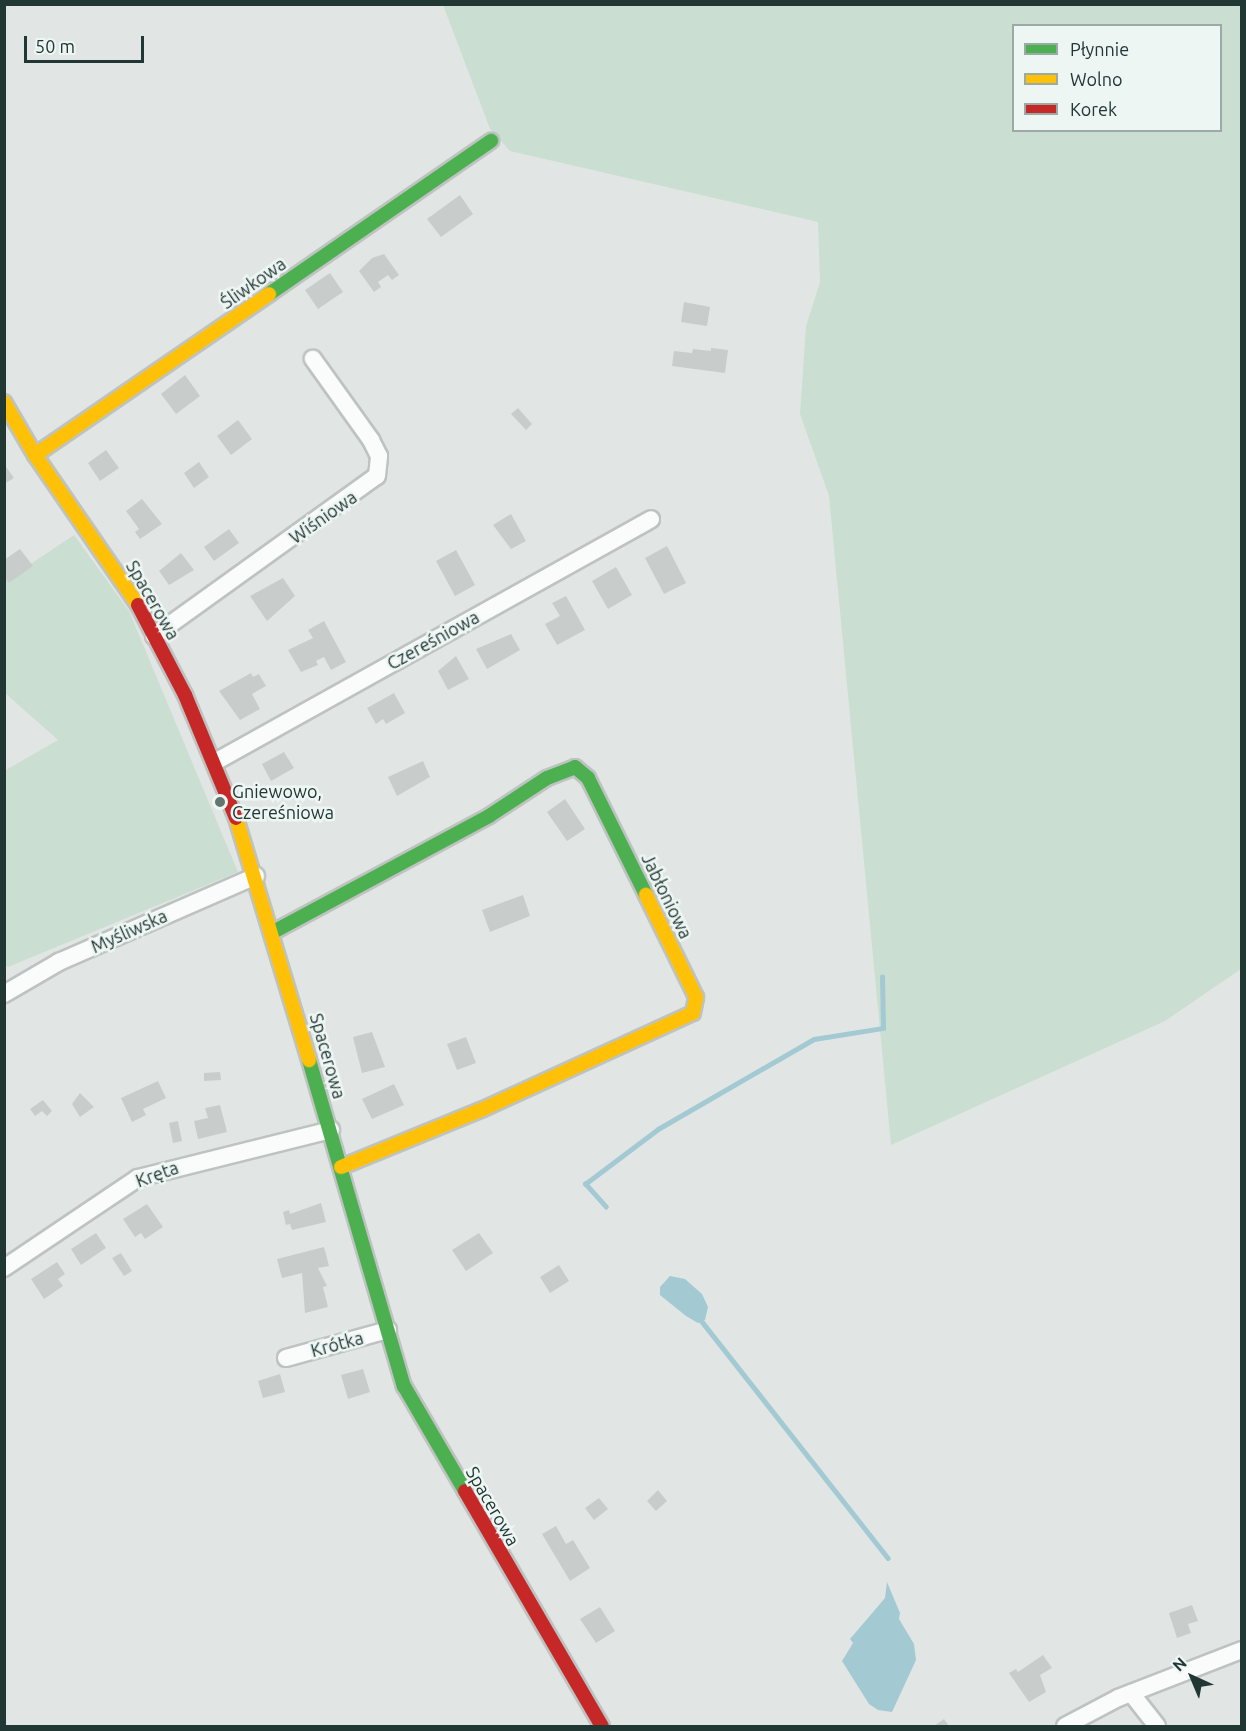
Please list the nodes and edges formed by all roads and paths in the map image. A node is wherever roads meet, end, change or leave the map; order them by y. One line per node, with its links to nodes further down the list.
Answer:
1 (491, 141): 4 (street, Śliwkowa)
2 (313, 358): 6 (street, Wiśniowa)
3 (4, 402): 4 (street, Spacerowa)
4 (35, 455): 6 (street, Spacerowa)
5 (651, 519): 7 (street, Czereśniowa)
6 (154, 636): 7 (street, Spacerowa)
7 (214, 762): 8 (street, Spacerowa)
8 (256, 876): 9 (street, Spacerowa); 10 (street, Myśliwska)
9 (273, 932): 11 (street, Spacerowa); 12 (street, Jabłoniowa)
10 (4, 994)
11 (331, 1130): 12 (street, Spacerowa); 13 (street, Kręta)
12 (341, 1167): 14 (street, Spacerowa)
13 (4, 1268)
14 (388, 1330): 15 (street, Krótka); 18 (street, Spacerowa)
15 (286, 1358)
16 (1242, 1650): 17 (street)
17 (1131, 1692): 19 (street); 20 (street)
18 (602, 1726)
19 (1065, 1726)
20 (1157, 1726)

